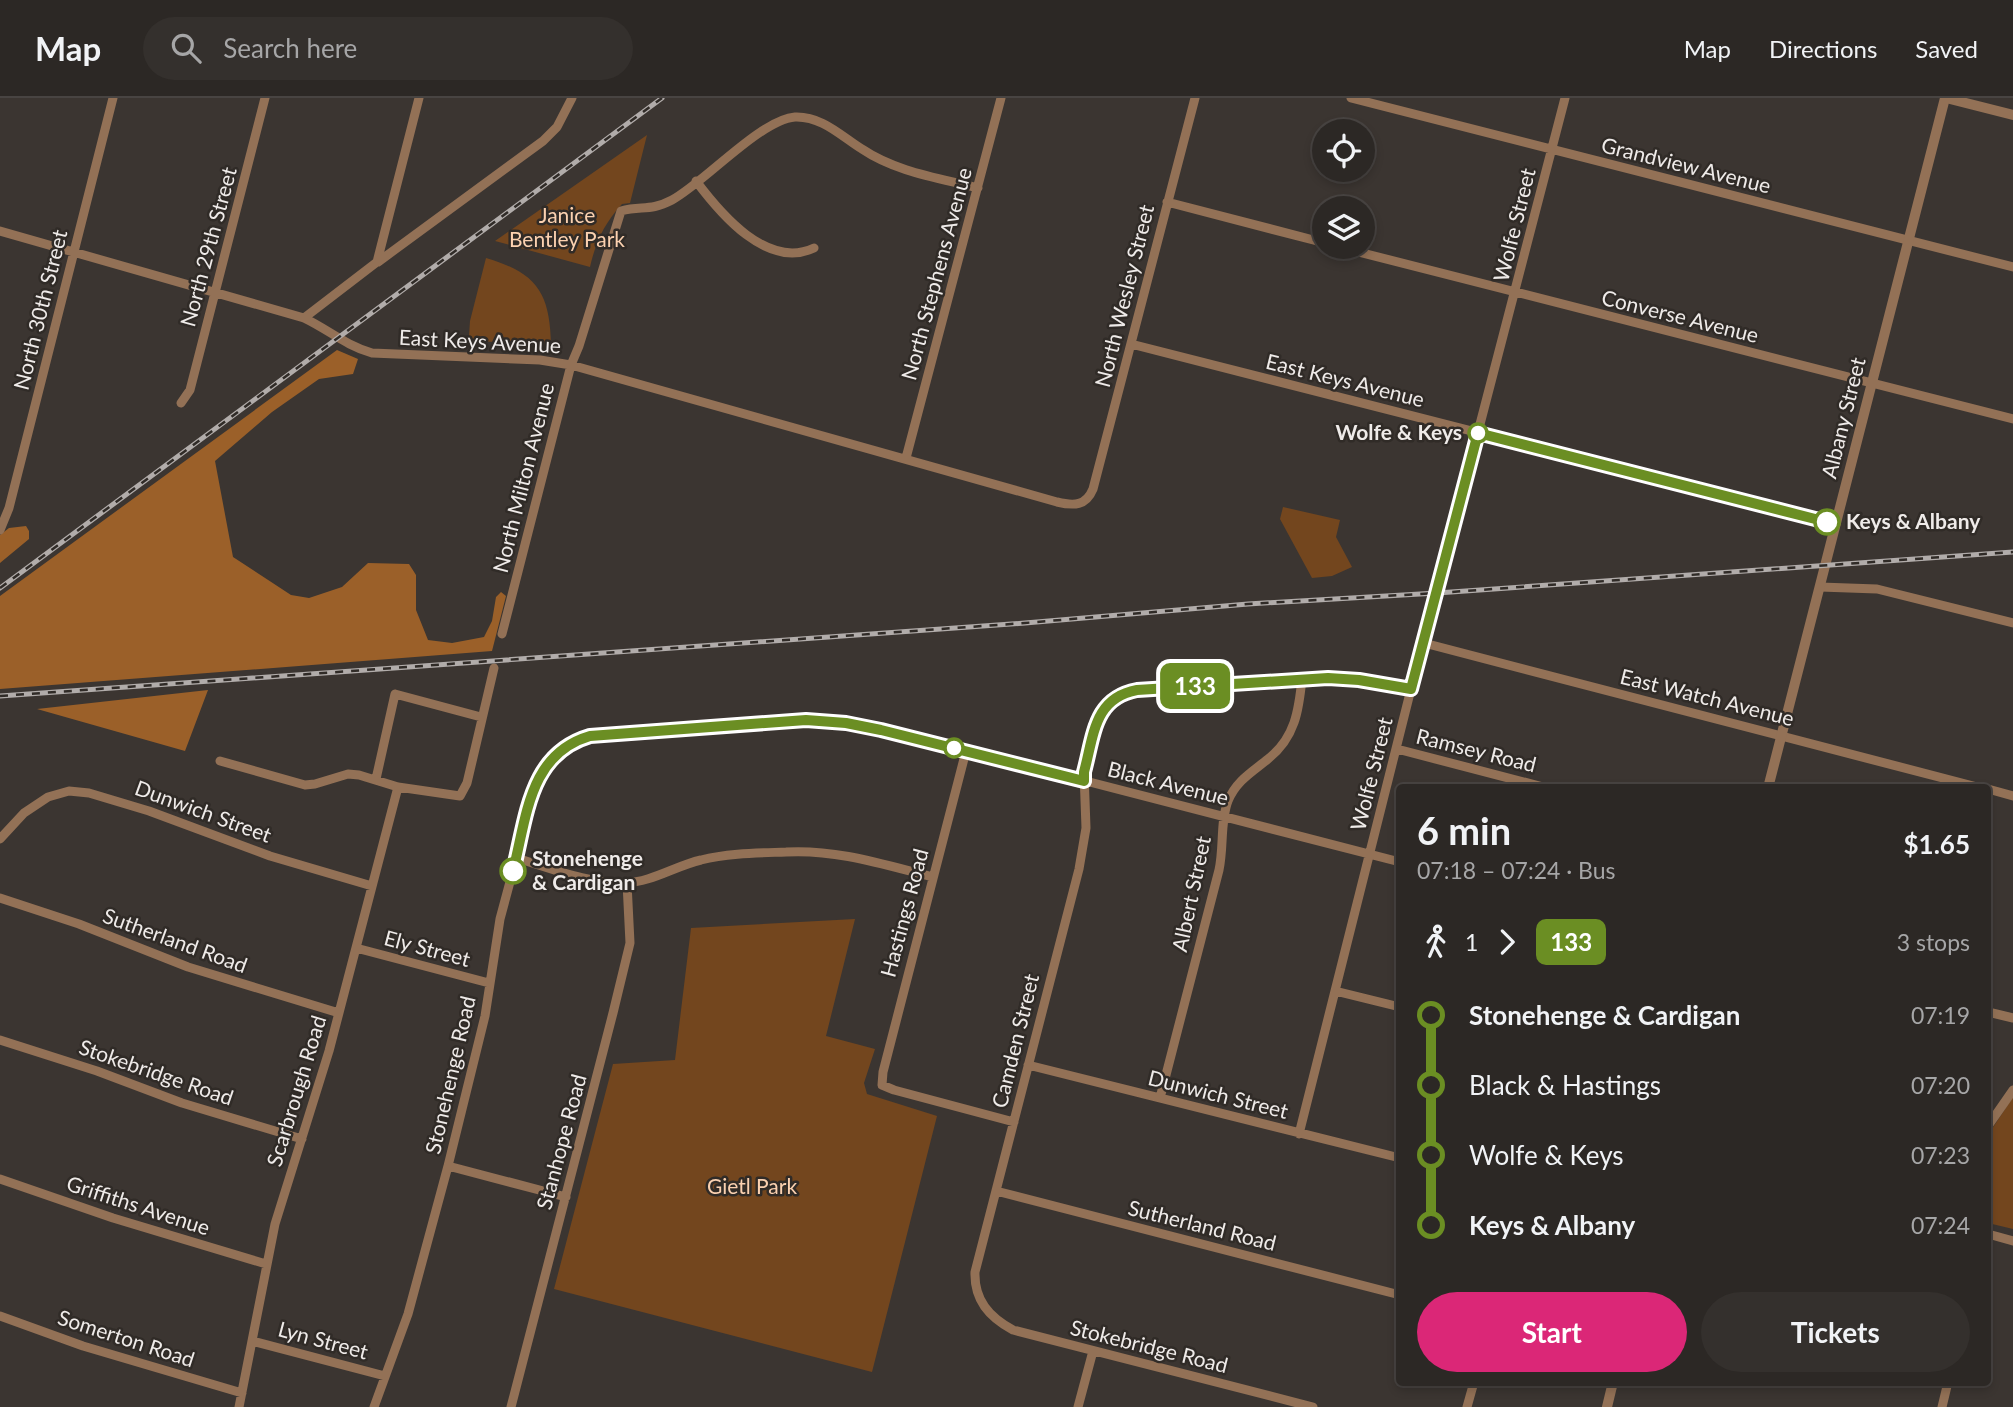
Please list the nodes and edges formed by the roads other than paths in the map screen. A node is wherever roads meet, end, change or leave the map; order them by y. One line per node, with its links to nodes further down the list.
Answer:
1 (113, 98): 19 (street, North 30th Street)
2 (265, 98): 23 (street, North 29th Street)
3 (419, 98): 21 (street)
4 (572, 98): 21 (street)
5 (1001, 98): 13 (street, North Stephens Avenue)
6 (1195, 98): 14 (street, North Wesley Street)
7 (1351, 98): 11 (street, Grandview Avenue)
8 (1565, 98): 11 (street, Wolfe Street)
9 (1945, 98): 10 (street); 17 (street, Albany Street)
10 (2013, 115)
11 (1552, 150): 17 (street, Grandview Avenue); 24 (street, Wolfe Street)
12 (696, 181): 13 (street); 18 (street); 27 (street, North Milton Avenue)
13 (978, 188): 32 (street, North Stephens Avenue)
14 (1167, 202): 16 (street); 26 (street, North Wesley Street)
15 (0, 231): 19 (street, East Keys Avenue)
16 (1312, 240)
17 (1909, 240): 22 (street, Grandview Avenue); 28 (street, Albany Street)
18 (814, 248)
19 (74, 251): 23 (street, East Keys Avenue); 35 (street, North 30th Street)
20 (1375, 256): 24 (street, Converse Avenue)
21 (377, 262): 25 (street)
22 (2013, 267)
23 (215, 292): 25 (street, East Keys Avenue); 29 (street, North 29th Street)
24 (1516, 293): 28 (street, Converse Avenue); 31 (street, Wolfe Street)
25 (304, 318): 27 (street, East Keys Avenue)
26 (1131, 344): 31 (street, East Keys Avenue); 33 (street, North Wesley Street)
27 (571, 365): 32 (street, East Keys Avenue); 38 (street, North Milton Avenue)
28 (1872, 383): 30 (street, Converse Avenue); 34 (street, Albany Street)
29 (181, 403)
30 (2013, 419)
31 (1478, 433): 34 (street, East Keys Avenue); 39 (street, Wolfe Street)
32 (906, 458): 33 (street, East Keys Avenue)
33 (1086, 501)
34 (1836, 524): 36 (street, Albany Street)
35 (0, 530)
36 (1820, 587): 37 (street); 44 (street, Albany Street)
37 (2013, 623)
38 (502, 634)
39 (1424, 643): 42 (street, Wolfe Street); 44 (street, East Watch Avenue)
40 (494, 668): 43 (street)
41 (1301, 678): 42 (street); 50 (street); 57 (street, Albert Street)
42 (1411, 689): 45 (street, Wolfe Street)
43 (481, 717): 49 (street); 54 (street)
44 (1781, 735): 52 (street, Albany Street); 53 (street, East Watch Avenue)
45 (1397, 749): 51 (street, Ramsey Road); 59 (street, Wolfe Street)
46 (966, 751): 47 (street, Black Avenue); 50 (street, Black Avenue); 62 (street, Hastings Road)
47 (556, 753): 60 (street, Stonehenge Road)
48 (220, 761): 49 (street)
49 (376, 779): 54 (street)
50 (1084, 781): 57 (street, Black Avenue); 74 (street, Camden Street)
51 (1532, 784)
52 (1769, 784)
53 (1966, 784)
54 (398, 787): 64 (street, Scarbrough Road)
55 (1991, 790): 56 (street)
56 (2013, 796)
57 (1224, 817): 59 (street, Black Avenue); 76 (street, Albert Street)
58 (0, 839): 64 (street, Dunwich Street)
59 (1371, 854): 61 (street, Black Avenue); 68 (street, Wolfe Street)
60 (516, 858): 63 (street); 67 (street, Stonehenge Road)
61 (1396, 861)
62 (933, 877): 63 (street); 77 (street, Hastings Road)
63 (627, 883): 85 (street, Stanhope Road)
64 (372, 886): 66 (street, Scarbrough Road)
65 (0, 898): 70 (street, Sutherland Road)
66 (356, 948): 67 (street, Ely Street); 70 (street, Scarbrough Road)
67 (489, 983): 82 (street, Stonehenge Road)
68 (1335, 990): 69 (street); 79 (street, Wolfe Street)
69 (1396, 1006)
70 (339, 1013): 80 (street, Scarbrough Road)
71 (1991, 1013): 72 (street)
72 (2013, 1018)
73 (0, 1040): 80 (street, Stokebridge Road)
74 (1028, 1065): 76 (street, Dunwich Street); 77 (street, Camden Street)
75 (2013, 1090): 78 (street)
76 (1160, 1098): 79 (street, Dunwich Street)
77 (1014, 1122): 84 (street, Camden Street)
78 (1991, 1122)
79 (1299, 1134): 81 (street, Dunwich Street)
80 (302, 1139): 88 (street, Scarbrough Road)
81 (1396, 1157)
82 (448, 1166): 85 (street); 94 (street, Stonehenge Road)
83 (0, 1179): 88 (street, Griffiths Avenue)
84 (996, 1191): 89 (street, Sutherland Road); 90 (street, Camden Street)
85 (566, 1197): 101 (street, Stanhope Road)
86 (1991, 1235): 87 (street)
87 (2013, 1241)
88 (266, 1264): 92 (street, Scarbrough Road)
89 (1396, 1294)
90 (980, 1310): 93 (street, Stokebridge Road)
91 (0, 1316): 98 (street, Somerton Road)
92 (252, 1341): 94 (street, Lyn Street); 98 (street, Scarbrough Road)
93 (1093, 1351): 102 (street); 103 (street, Stokebridge Road)
94 (385, 1376): 100 (street, Stonehenge Road)
95 (1473, 1386): 104 (street)
96 (1612, 1386): 105 (street)
97 (1947, 1386): 106 (street)
98 (242, 1392): 99 (street, Scarbrough Road)
99 (239, 1407)
100 (374, 1407)
101 (511, 1407)
102 (1078, 1407)
103 (1313, 1407)
104 (1467, 1407)
105 (1607, 1407)
106 (1942, 1407)

